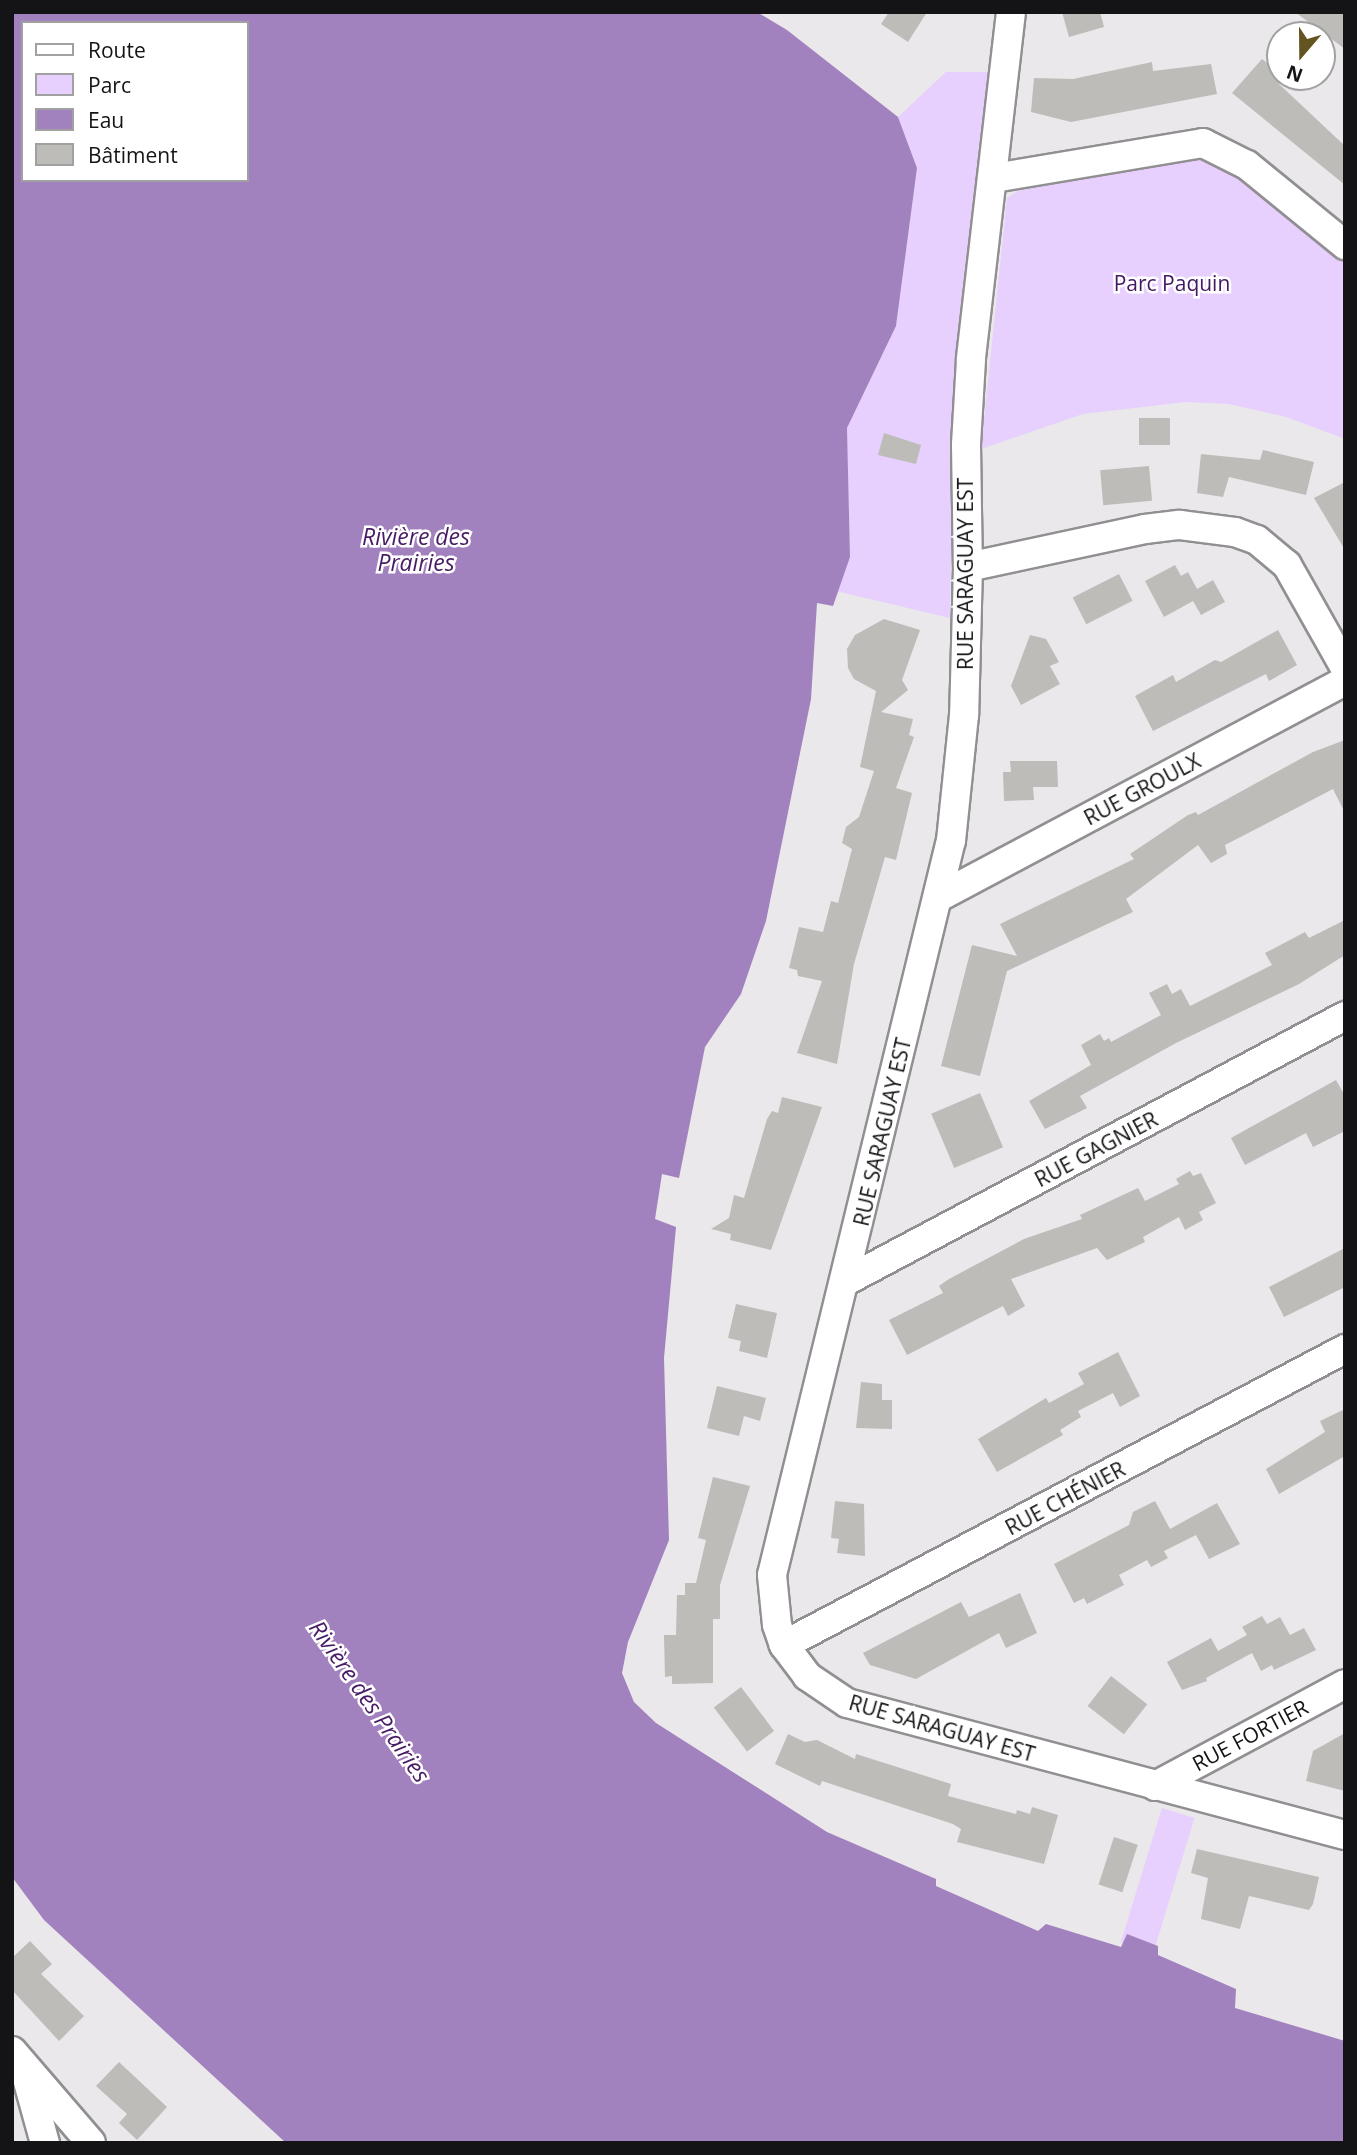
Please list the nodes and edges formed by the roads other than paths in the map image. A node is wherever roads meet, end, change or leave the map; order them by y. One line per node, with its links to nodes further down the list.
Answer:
1 (1011, 12): 2 (street, RUE SARAGUAY EST)
2 (994, 178): 3 (street); 4 (street, RUE SARAGUAY EST)
3 (1345, 246)
4 (968, 567): 5 (street); 7 (street, RUE SARAGUAY EST)
5 (1345, 668)
6 (1345, 681): 7 (street, RUE GROULX)
7 (939, 897): 9 (street, RUE SARAGUAY EST)
8 (1345, 1016): 9 (street, RUE GAGNIER)
9 (846, 1282): 11 (street, RUE SARAGUAY EST)
10 (1345, 1349): 11 (street, RUE CHÉNIER)
11 (784, 1645): 13 (street, RUE SARAGUAY EST)
12 (1345, 1684): 13 (street, RUE FORTIER)
13 (1155, 1786): 14 (street, RUE SARAGUAY EST)
14 (1345, 1836)
15 (18, 2058): 16 (street); 17 (street)
16 (45, 2143)
17 (91, 2143)

